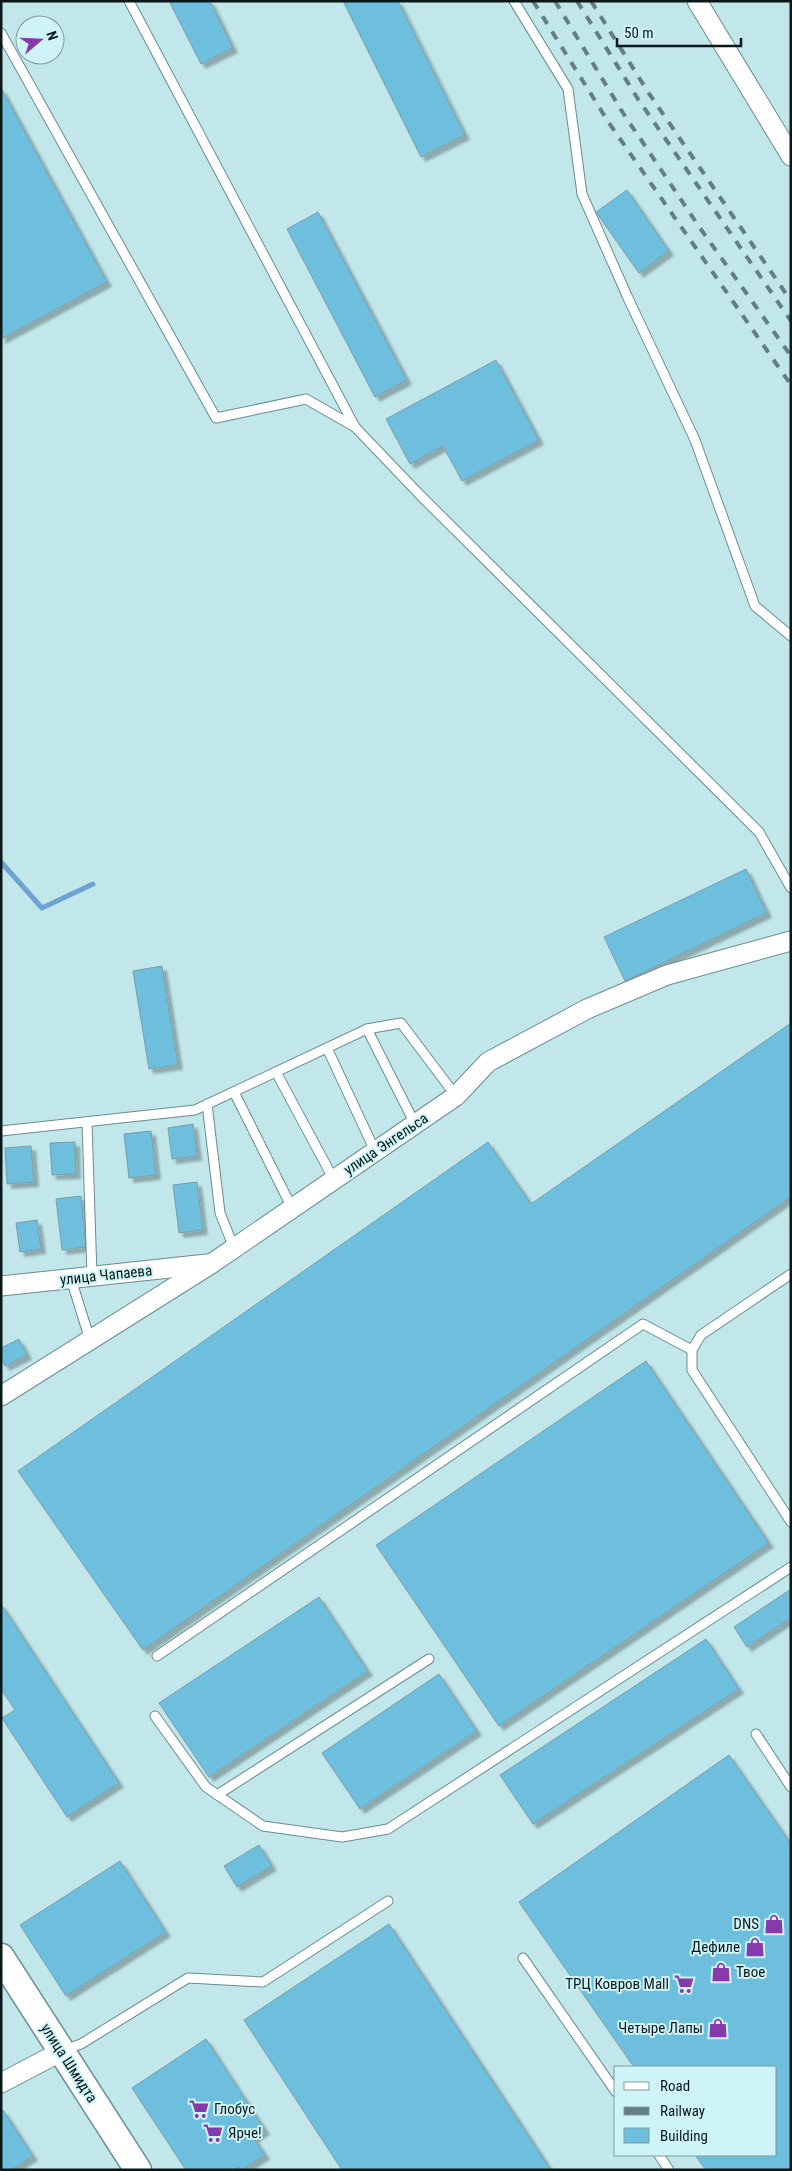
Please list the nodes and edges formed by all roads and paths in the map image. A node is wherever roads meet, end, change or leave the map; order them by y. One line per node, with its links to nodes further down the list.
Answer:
1 (129, 1): 6 (lane)
2 (514, 1): 7 (lane)
3 (697, 1): 5 (street)
4 (1, 33): 6 (lane)
5 (791, 156)
6 (355, 427): 8 (lane)
7 (791, 636)
8 (791, 888)
9 (791, 941): 14 (street, улица Энгельса)
10 (367, 1029): 11 (lane); 14 (lane); 17 (lane)
11 (327, 1048): 12 (lane); 19 (lane)
12 (276, 1072): 13 (lane); 20 (lane)
13 (234, 1092): 15 (lane); 21 (lane)
14 (456, 1096): 17 (street, улица Энгельса)
15 (207, 1104): 16 (lane); 22 (lane)
16 (86, 1122): 18 (lane); 25 (lane)
17 (415, 1124): 19 (street, улица Энгельса)
18 (1, 1131)
19 (375, 1151): 20 (street, улица Энгельса)
20 (334, 1180): 21 (street, улица Энгельса)
21 (292, 1208): 22 (street, улица Энгельса)
22 (234, 1248): 23 (street, улица Энгельса)
23 (211, 1264): 25 (street, улица Чапаева); 28 (street, улица Энгельса)
24 (791, 1274): 29 (lane)
25 (92, 1276): 26 (street, улица Чапаева)
26 (71, 1279): 27 (street, улица Чапаева); 28 (lane)
27 (1, 1286)
28 (90, 1340): 30 (street, улица Энгельса)
29 (692, 1350): 31 (lane); 33 (lane)
30 (1, 1396)
31 (791, 1522)
32 (791, 1567): 38 (lane)
33 (157, 1656)
34 (429, 1659): 38 (lane)
35 (155, 1716): 38 (lane)
36 (756, 1734): 37 (lane)
37 (791, 1787)
38 (217, 1795)
39 (388, 1901): 42 (lane)
40 (1, 1957): 42 (main road, улица Шмидта)
41 (523, 1958): 44 (lane)
42 (62, 2051): 43 (street); 46 (main road, улица Шмидта)
43 (1, 2084)
44 (614, 2089)
45 (660, 2156): 47 (lane)
46 (138, 2170)
47 (669, 2170)

